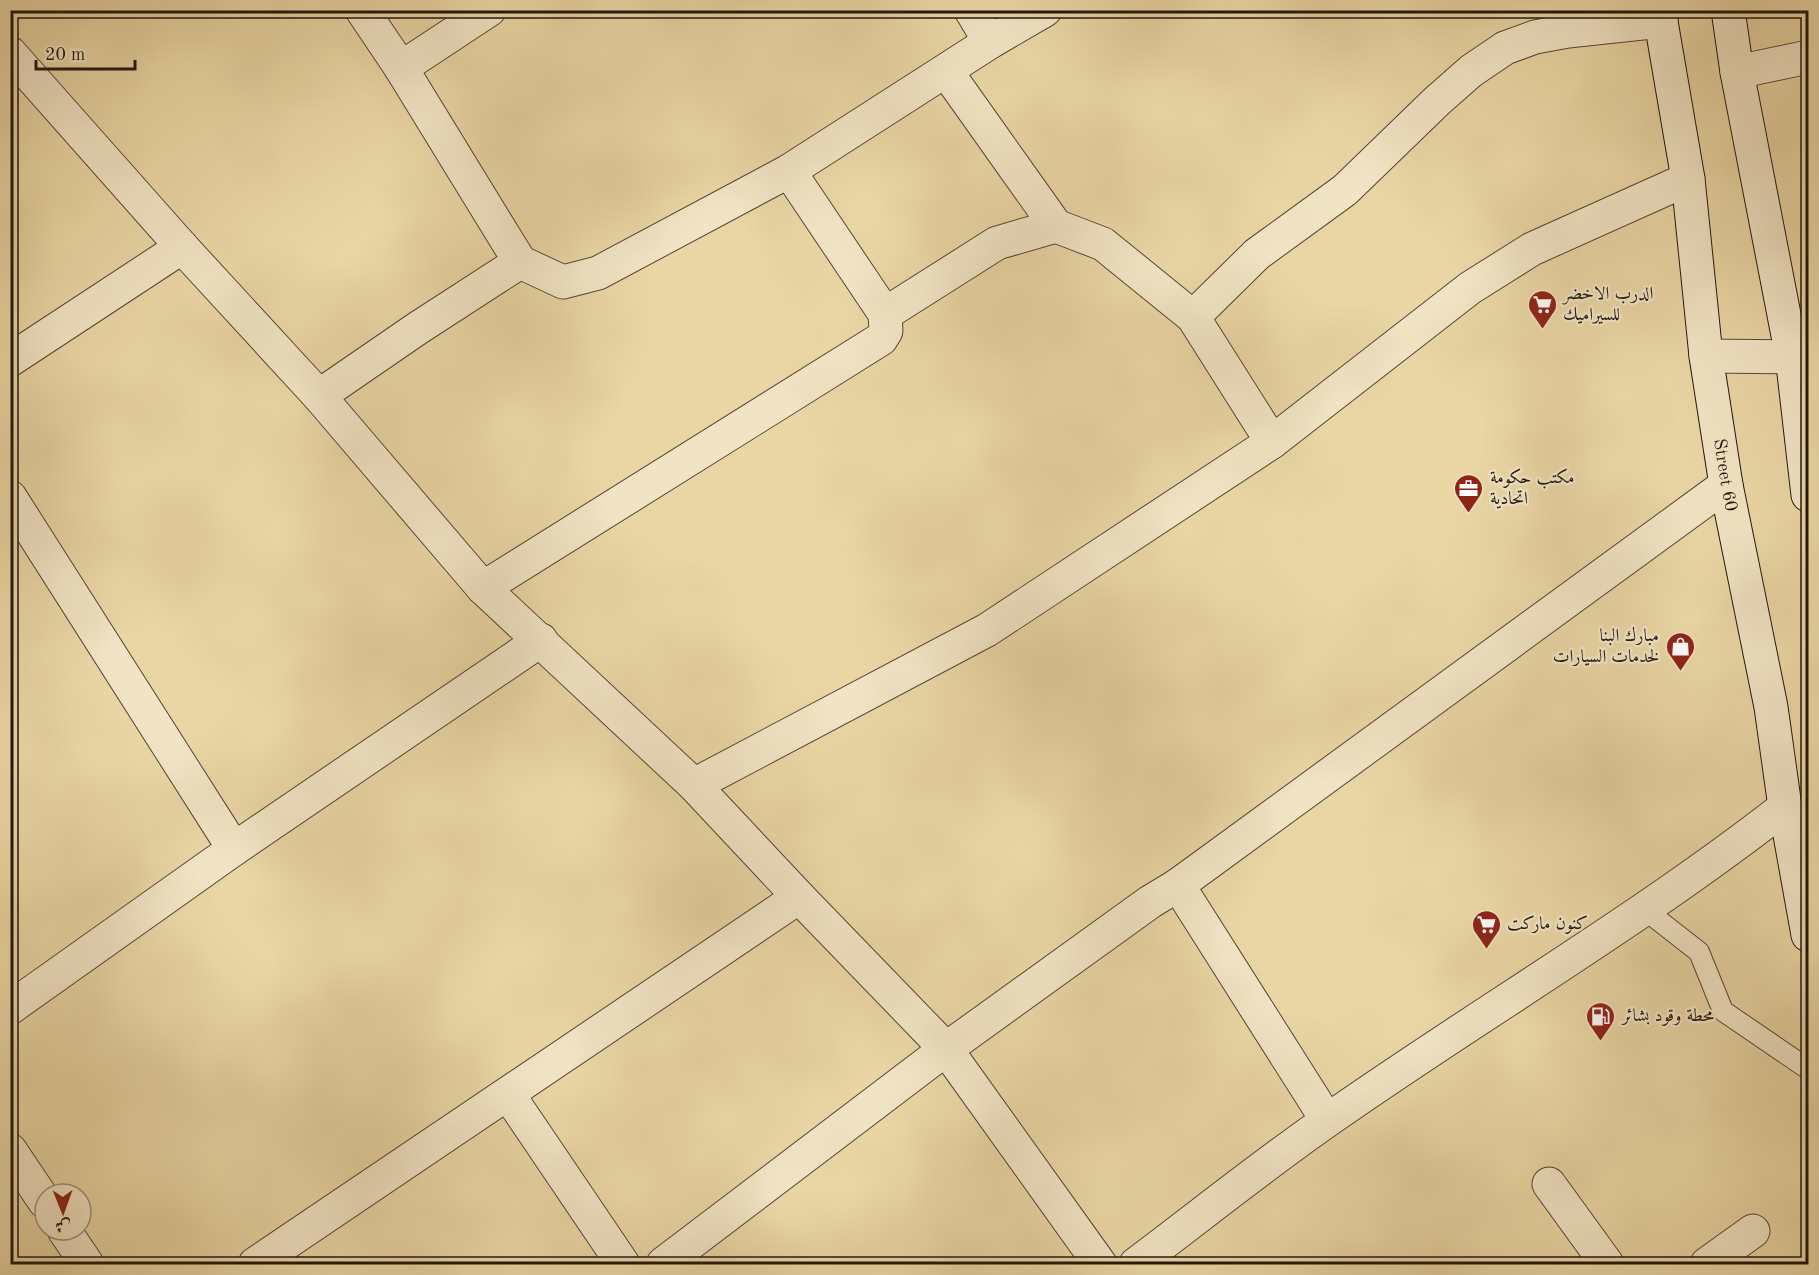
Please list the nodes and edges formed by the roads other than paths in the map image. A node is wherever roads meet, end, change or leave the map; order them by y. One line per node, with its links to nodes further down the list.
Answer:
1 (362, 10): 10 (street)
2 (489, 10): 10 (street)
3 (971, 10): 7 (street)
4 (1045, 10): 7 (street)
5 (1728, 10): 12 (street)
6 (1660, 16): 14 (street, Street 60); 19 (street)
7 (990, 42): 11 (street)
8 (10, 53): 16 (street)
9 (1809, 57): 12 (street)
10 (401, 68): 17 (street)
11 (946, 71): 13 (street); 15 (street)
12 (1737, 72): 21 (street)
13 (789, 171): 17 (street); 18 (street)
14 (1688, 179): 20 (street, Street 60); 24 (street)
15 (1056, 226): 18 (street); 19 (street)
16 (182, 247): 22 (street); 23 (street)
17 (520, 262): 23 (street)
18 (885, 314): 28 (street)
19 (1193, 318): 24 (street)
20 (1706, 356): 21 (street); 25 (street, Street 60)
21 (1800, 357): 26 (street)
22 (10, 360)
23 (319, 396): 28 (street)
24 (1272, 442): 30 (street)
25 (1726, 484): 31 (street, Street 60); 33 (street)
26 (1809, 495)
27 (10, 497): 32 (street)
28 (483, 588): 29 (street)
29 (541, 640): 30 (street); 32 (street)
30 (694, 785): 34 (street)
31 (1785, 807): 35 (street); 36 (street, Street 60)
32 (234, 849): 37 (street)
33 (1178, 885): 38 (street); 41 (street)
34 (799, 897): 38 (street); 40 (street)
35 (1644, 909): 39 (lane); 41 (street)
36 (1809, 935)
37 (10, 1008)
38 (946, 1049): 50 (street); 51 (street)
39 (1809, 1069)
40 (508, 1094): 48 (street); 49 (street)
41 (1327, 1120): 52 (street)
42 (10, 1150): 43 (street)
43 (33, 1184)
44 (1549, 1184): 53 (street)
45 (1752, 1231): 54 (street)
46 (71, 1242): 47 (street)
47 (87, 1264)
48 (255, 1264)
49 (623, 1264)
50 (663, 1264)
51 (1100, 1264)
52 (1136, 1264)
53 (1607, 1264)
54 (1707, 1264)

